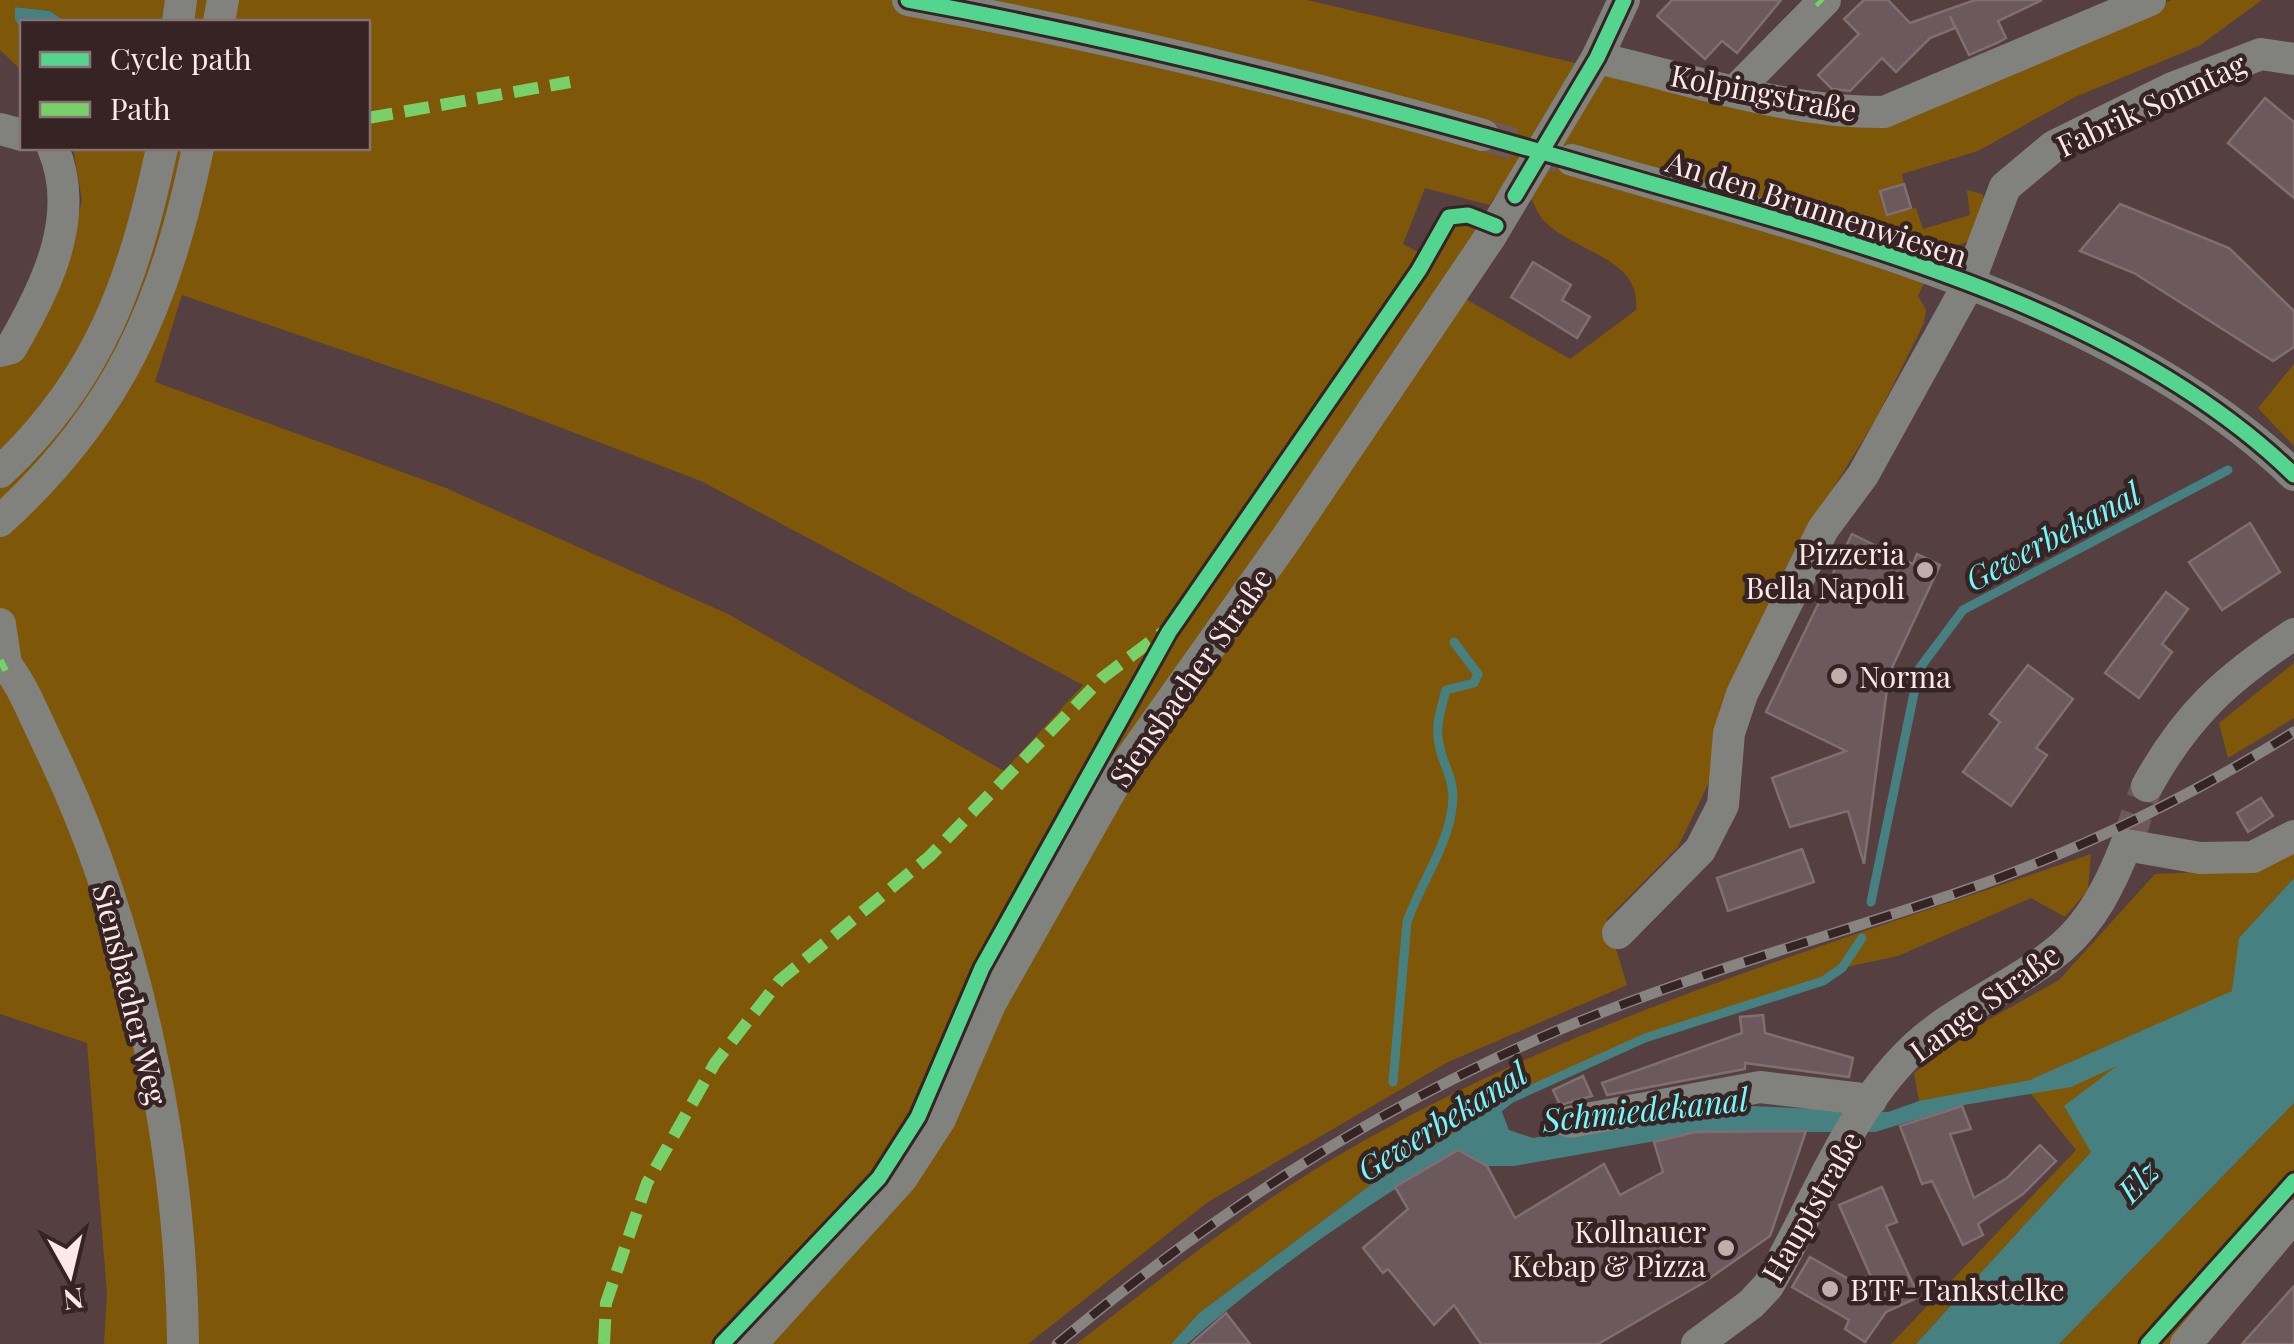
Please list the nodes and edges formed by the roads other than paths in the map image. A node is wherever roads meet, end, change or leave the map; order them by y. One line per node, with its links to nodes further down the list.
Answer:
1 (908, 0): 8 (street)
2 (1624, 0): 5 (street, Siensbacher Straße)
3 (1825, 0): 7 (street)
4 (2150, 0): 7 (street, Kolpingstraße)
5 (1597, 58): 7 (street, Kolpingstraße); 28 (street, Siensbacher Straße)
6 (2294, 60): 13 (street, Fabrik Sonntag)
7 (1736, 90)
8 (1484, 135)
9 (54, 150): 14 (street)
10 (162, 150): 15 (street)
11 (197, 150): 17 (street)
12 (1572, 160): 13 (street, An den Brunnenwiesen)
13 (1968, 286): 16 (street, An den Brunnenwiesen); 23 (street, Fabrik Sonntag)
14 (0, 351)
15 (0, 472)
16 (2294, 475)
17 (0, 521)
18 (0, 624): 20 (street, Siensbacher Weg)
19 (2294, 634): 21 (street)
20 (3, 661): 27 (street, Siensbacher Weg)
21 (2147, 786)
22 (2294, 836): 24 (street, Lange Straße)
23 (1618, 933)
24 (1871, 1100): 25 (street); 29 (street, Hauptstraße)
25 (1570, 1122)
26 (2294, 1216): 30 (street)
27 (183, 1344)
28 (751, 1344)
29 (1697, 1344)
30 (2186, 1344)

